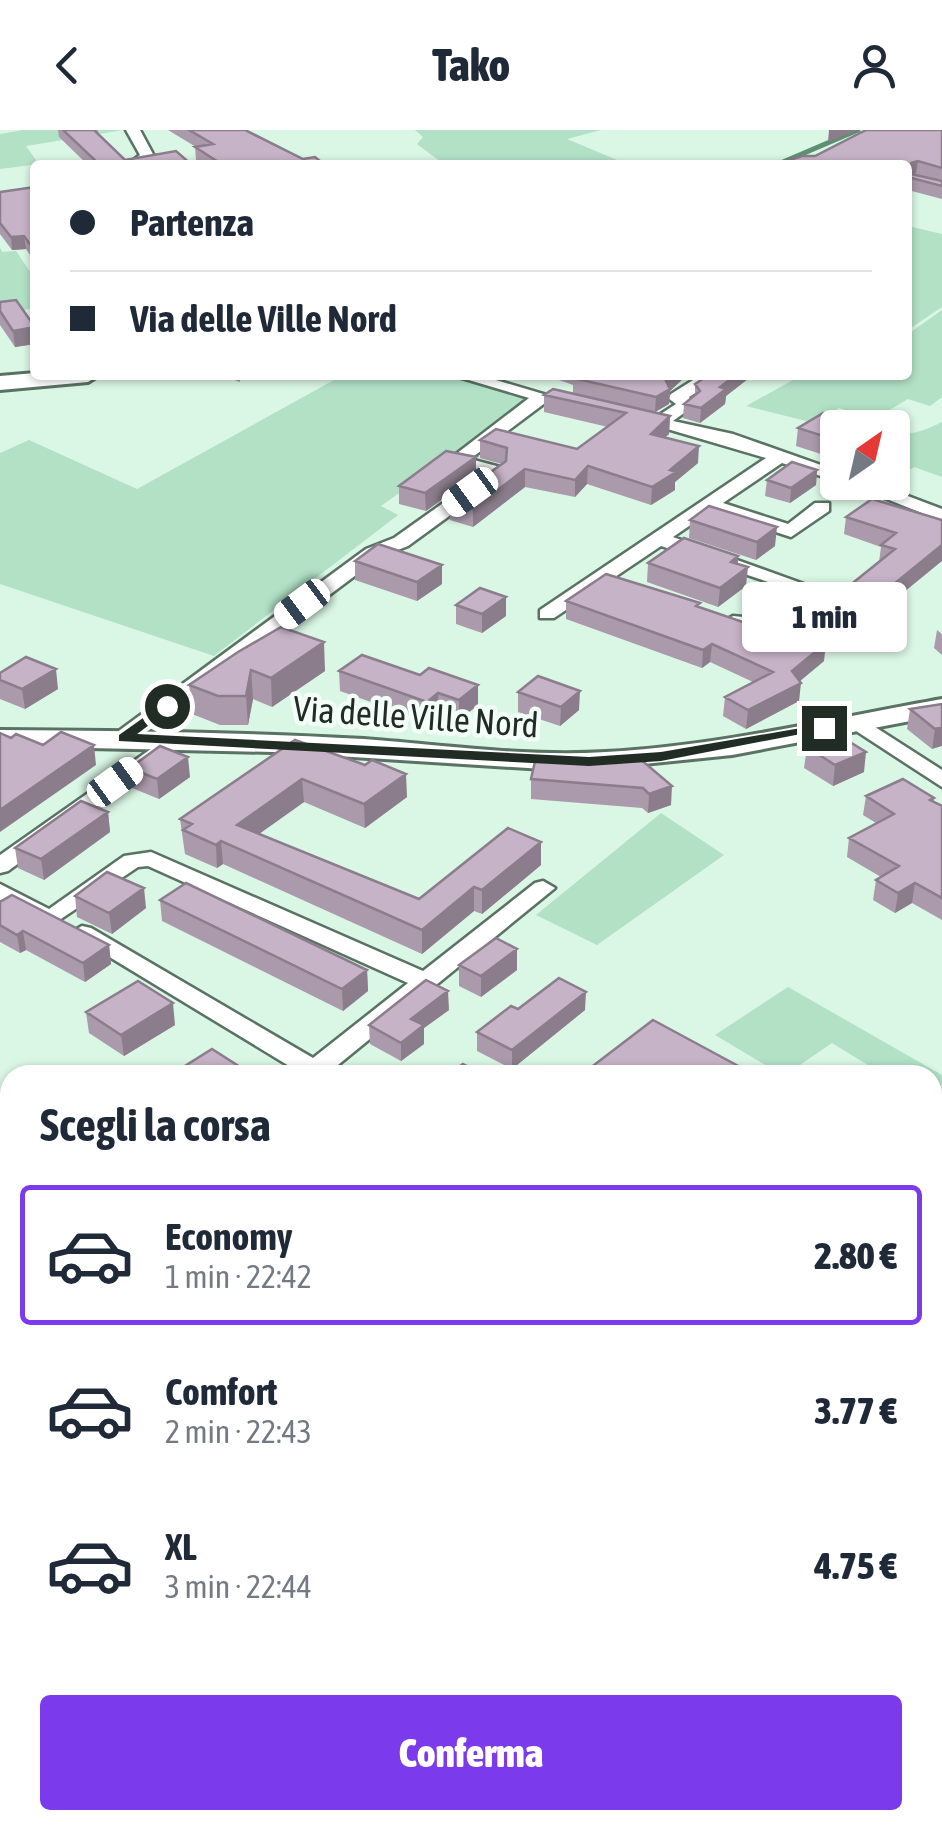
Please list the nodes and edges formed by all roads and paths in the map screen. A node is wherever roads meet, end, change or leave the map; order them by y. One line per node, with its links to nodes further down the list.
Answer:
1 (133, 130): 2 (street)
2 (141, 160)
3 (33, 380): 6 (street)
4 (479, 380): 23 (street)
5 (703, 380): 8 (street)
6 (0, 383)
7 (620, 414): 8 (street)
8 (659, 422): 9 (street)
9 (782, 456): 10 (street); 12 (street)
10 (820, 470)
11 (902, 500): 14 (street)
12 (708, 504): 13 (street); 15 (street)
13 (822, 507)
14 (942, 515)
15 (656, 538): 16 (street); 19 (street)
16 (601, 576): 17 (street); 18 (street)
17 (635, 588)
18 (547, 614)
19 (719, 617)
20 (942, 707): 21 (street, Via delle Ville Nord)
21 (858, 722): 24 (street, Via delle Ville Nord); 25 (street)
22 (0, 738): 23 (street, Via delle Ville Nord)
23 (124, 738): 24 (street, Via delle Ville Nord)
24 (173, 740): 26 (street)
25 (942, 780)
26 (0, 866)
27 (542, 888): 30 (street)
28 (0, 891): 29 (street)
29 (52, 918): 30 (street); 31 (street)
30 (426, 982): 32 (street)
31 (306, 1065)
32 (328, 1065)

